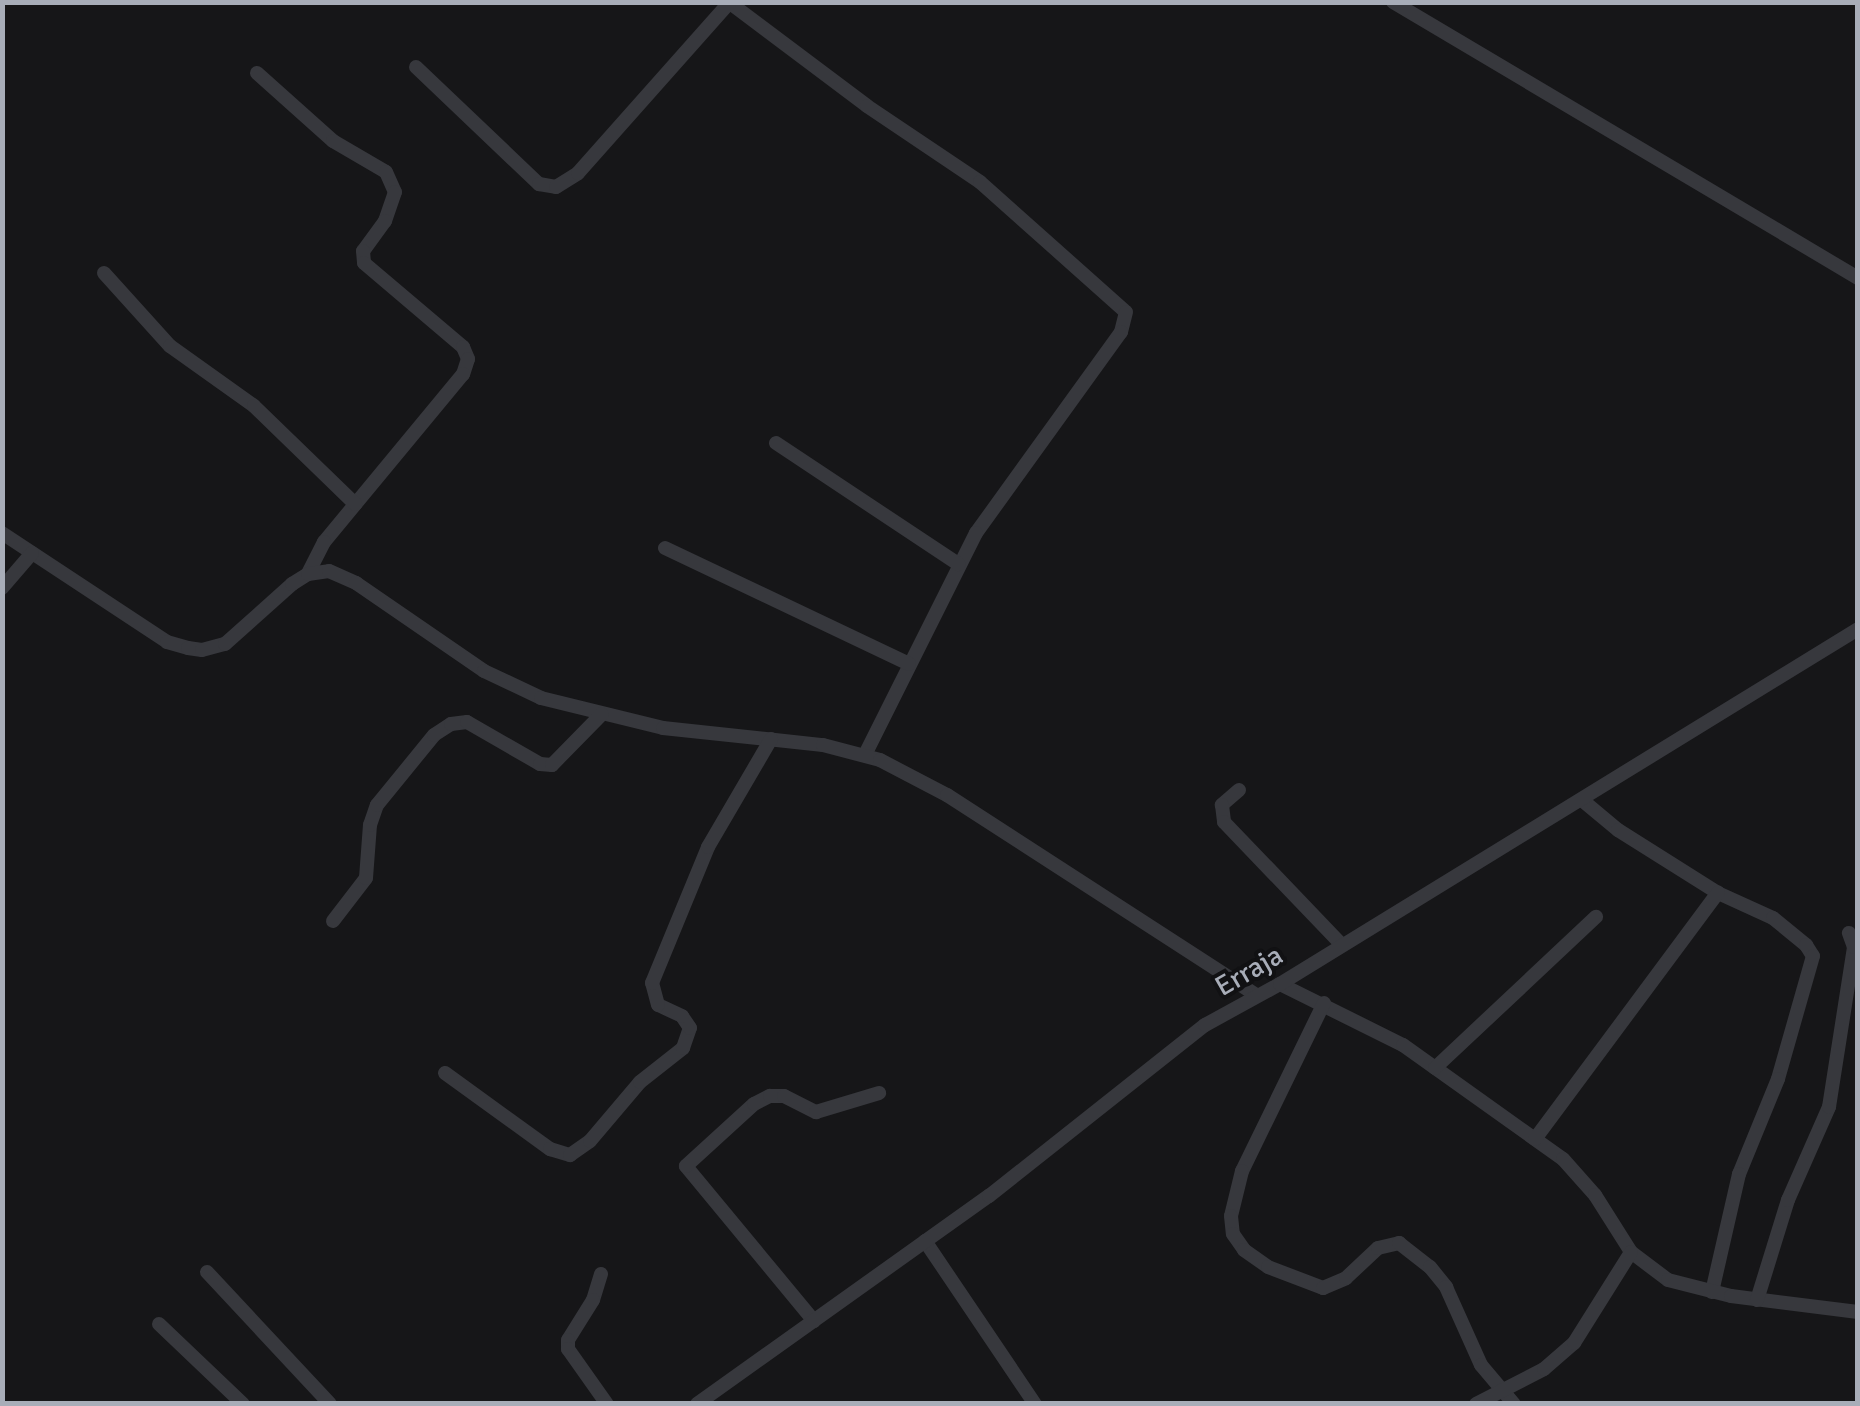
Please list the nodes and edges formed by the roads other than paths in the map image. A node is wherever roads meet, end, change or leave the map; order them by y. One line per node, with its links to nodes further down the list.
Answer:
1 (1393, 2): 6 (street)
2 (730, 3): 3 (street); 12 (street)
3 (416, 66)
4 (257, 73): 8 (street)
5 (104, 273): 8 (street)
6 (1858, 278)
7 (776, 443): 12 (street)
8 (355, 504): 13 (street)
9 (2, 533): 11 (street)
10 (665, 548): 16 (street)
11 (32, 554): 13 (street); 14 (street)
12 (958, 564): 16 (street)
13 (308, 574): 17 (street)
14 (2, 588)
15 (1858, 628): 21 (street, Erraja)
16 (910, 664): 19 (street)
17 (602, 714): 18 (street); 24 (street)
18 (771, 739): 19 (street); 31 (street)
19 (865, 755): 28 (street)
20 (1239, 790): 26 (street)
21 (1582, 800): 22 (street); 26 (street, Erraja)
22 (1718, 893): 33 (street); 38 (street)
23 (1596, 917): 30 (street)
24 (333, 921)
25 (1849, 934): 39 (street)
26 (1341, 944): 27 (street, Erraja)
27 (1280, 984): 28 (street, Erraja); 29 (street)
28 (1256, 995): 34 (street, Erraja)
29 (1324, 1003): 30 (street); 43 (street)
30 (1434, 1068): 33 (street)
31 (445, 1073)
32 (879, 1093): 41 (street)
33 (1535, 1139): 35 (street)
34 (925, 1240): 41 (street, Erraja); 48 (street)
35 (1631, 1252): 38 (street); 43 (street)
36 (207, 1272): 45 (street)
37 (601, 1274): 46 (street)
38 (1712, 1292): 39 (street)
39 (1757, 1300): 40 (street)
40 (1858, 1312)
41 (814, 1321): 47 (street, Erraja)
42 (159, 1324): 44 (street)
43 (1505, 1388): 49 (street); 50 (street)
44 (243, 1404)
45 (330, 1404)
46 (607, 1404)
47 (697, 1404)
48 (1035, 1404)
49 (1476, 1404)
50 (1514, 1404)

